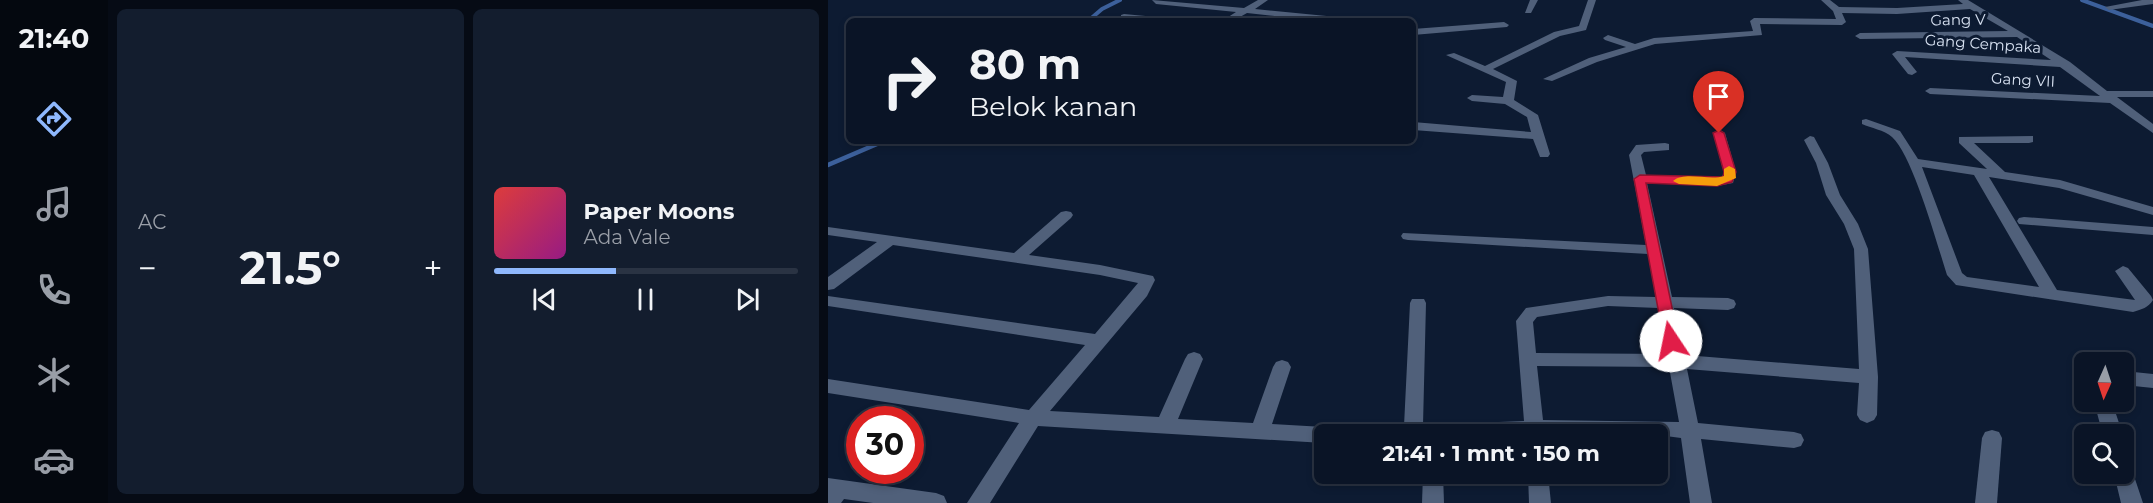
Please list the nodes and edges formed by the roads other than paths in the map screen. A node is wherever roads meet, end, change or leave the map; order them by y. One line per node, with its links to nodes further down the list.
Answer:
1 (1263, 0): 10 (street)
2 (1534, 0): 12 (street)
3 (1592, 0): 25 (street)
4 (1825, 0): 11 (street)
5 (1962, 0): 8 (street)
6 (1156, 1): 10 (street)
7 (2148, 2): 9 (street)
8 (1973, 6): 11 (street); 19 (street)
9 (2109, 7)
10 (1243, 10): 15 (street); 16 (street)
11 (1837, 10): 22 (street)
12 (1528, 11)
13 (1124, 17): 14 (street)
14 (1135, 18)
15 (1231, 18)
16 (1319, 18)
17 (1504, 25): 18 (street)
18 (1416, 33)
19 (2020, 34): 20 (street, Gang V); 24 (street)
20 (1860, 36)
21 (1608, 38): 22 (street)
22 (1633, 46): 27 (street)
23 (1451, 56): 25 (street)
24 (2066, 64): 26 (street, Gang Cempaka); 30 (street)
25 (1486, 69): 32 (street)
26 (1912, 72)
27 (1548, 80)
28 (1930, 91): 30 (street, Gang VII)
29 (2153, 94): 30 (street, Gang VII)
30 (2111, 97): 35 (street)
31 (1472, 98): 32 (street)
32 (1508, 101): 37 (street)
33 (1866, 122): 42 (street)
34 (1416, 126): 37 (street)
35 (2153, 129)
36 (1719, 133): 45 (street)
37 (1540, 136): 41 (street)
38 (2029, 139): 44 (street)
39 (1810, 140): 67 (street)
40 (1665, 147): 45 (street)
41 (1544, 154)
42 (1912, 162): 43 (street); 57 (street)
43 (1978, 171): 44 (street); 57 (street)
44 (2001, 175): 46 (street)
45 (1640, 179): 53 (street)
46 (2153, 211)
47 (1066, 215): 54 (street)
48 (2024, 221): 50 (street)
49 (828, 231): 52 (street)
50 (2153, 231)
51 (1408, 236): 53 (street)
52 (890, 240): 54 (street); 56 (street)
53 (1654, 250): 59 (street)
54 (1016, 259): 62 (street)
55 (2123, 271): 57 (street)
56 (828, 285)
57 (2052, 295)
58 (828, 301): 62 (street)
59 (1664, 301): 61 (street); 64 (street); 65 (street)
60 (1418, 303): 73 (street)
61 (1728, 304)
62 (1097, 341): 72 (street)
63 (1194, 359): 75 (street)
64 (1527, 359): 65 (street); 74 (street)
65 (1675, 361): 67 (street); 77 (street)
66 (1282, 367): 78 (street)
67 (1869, 377): 71 (street)
68 (2134, 379): 69 (street)
69 (2153, 381)
70 (828, 386): 72 (street)
71 (1867, 415)
72 (1033, 418): 75 (street); 87 (street)
73 (1413, 424)
74 (1534, 424)
75 (1165, 426): 78 (street)
76 (1668, 430): 77 (street)
77 (1690, 430): 81 (street); 90 (street)
78 (1260, 431): 79 (street)
79 (1314, 434)
80 (1992, 438): 91 (street)
81 (1794, 440)
82 (1434, 484): 88 (street)
83 (1539, 484): 89 (street)
84 (2127, 484): 92 (street)
85 (832, 493): 86 (street)
86 (936, 503)
87 (978, 503)
88 (1433, 503)
89 (1540, 503)
90 (1701, 503)
91 (1986, 503)
92 (2132, 503)

